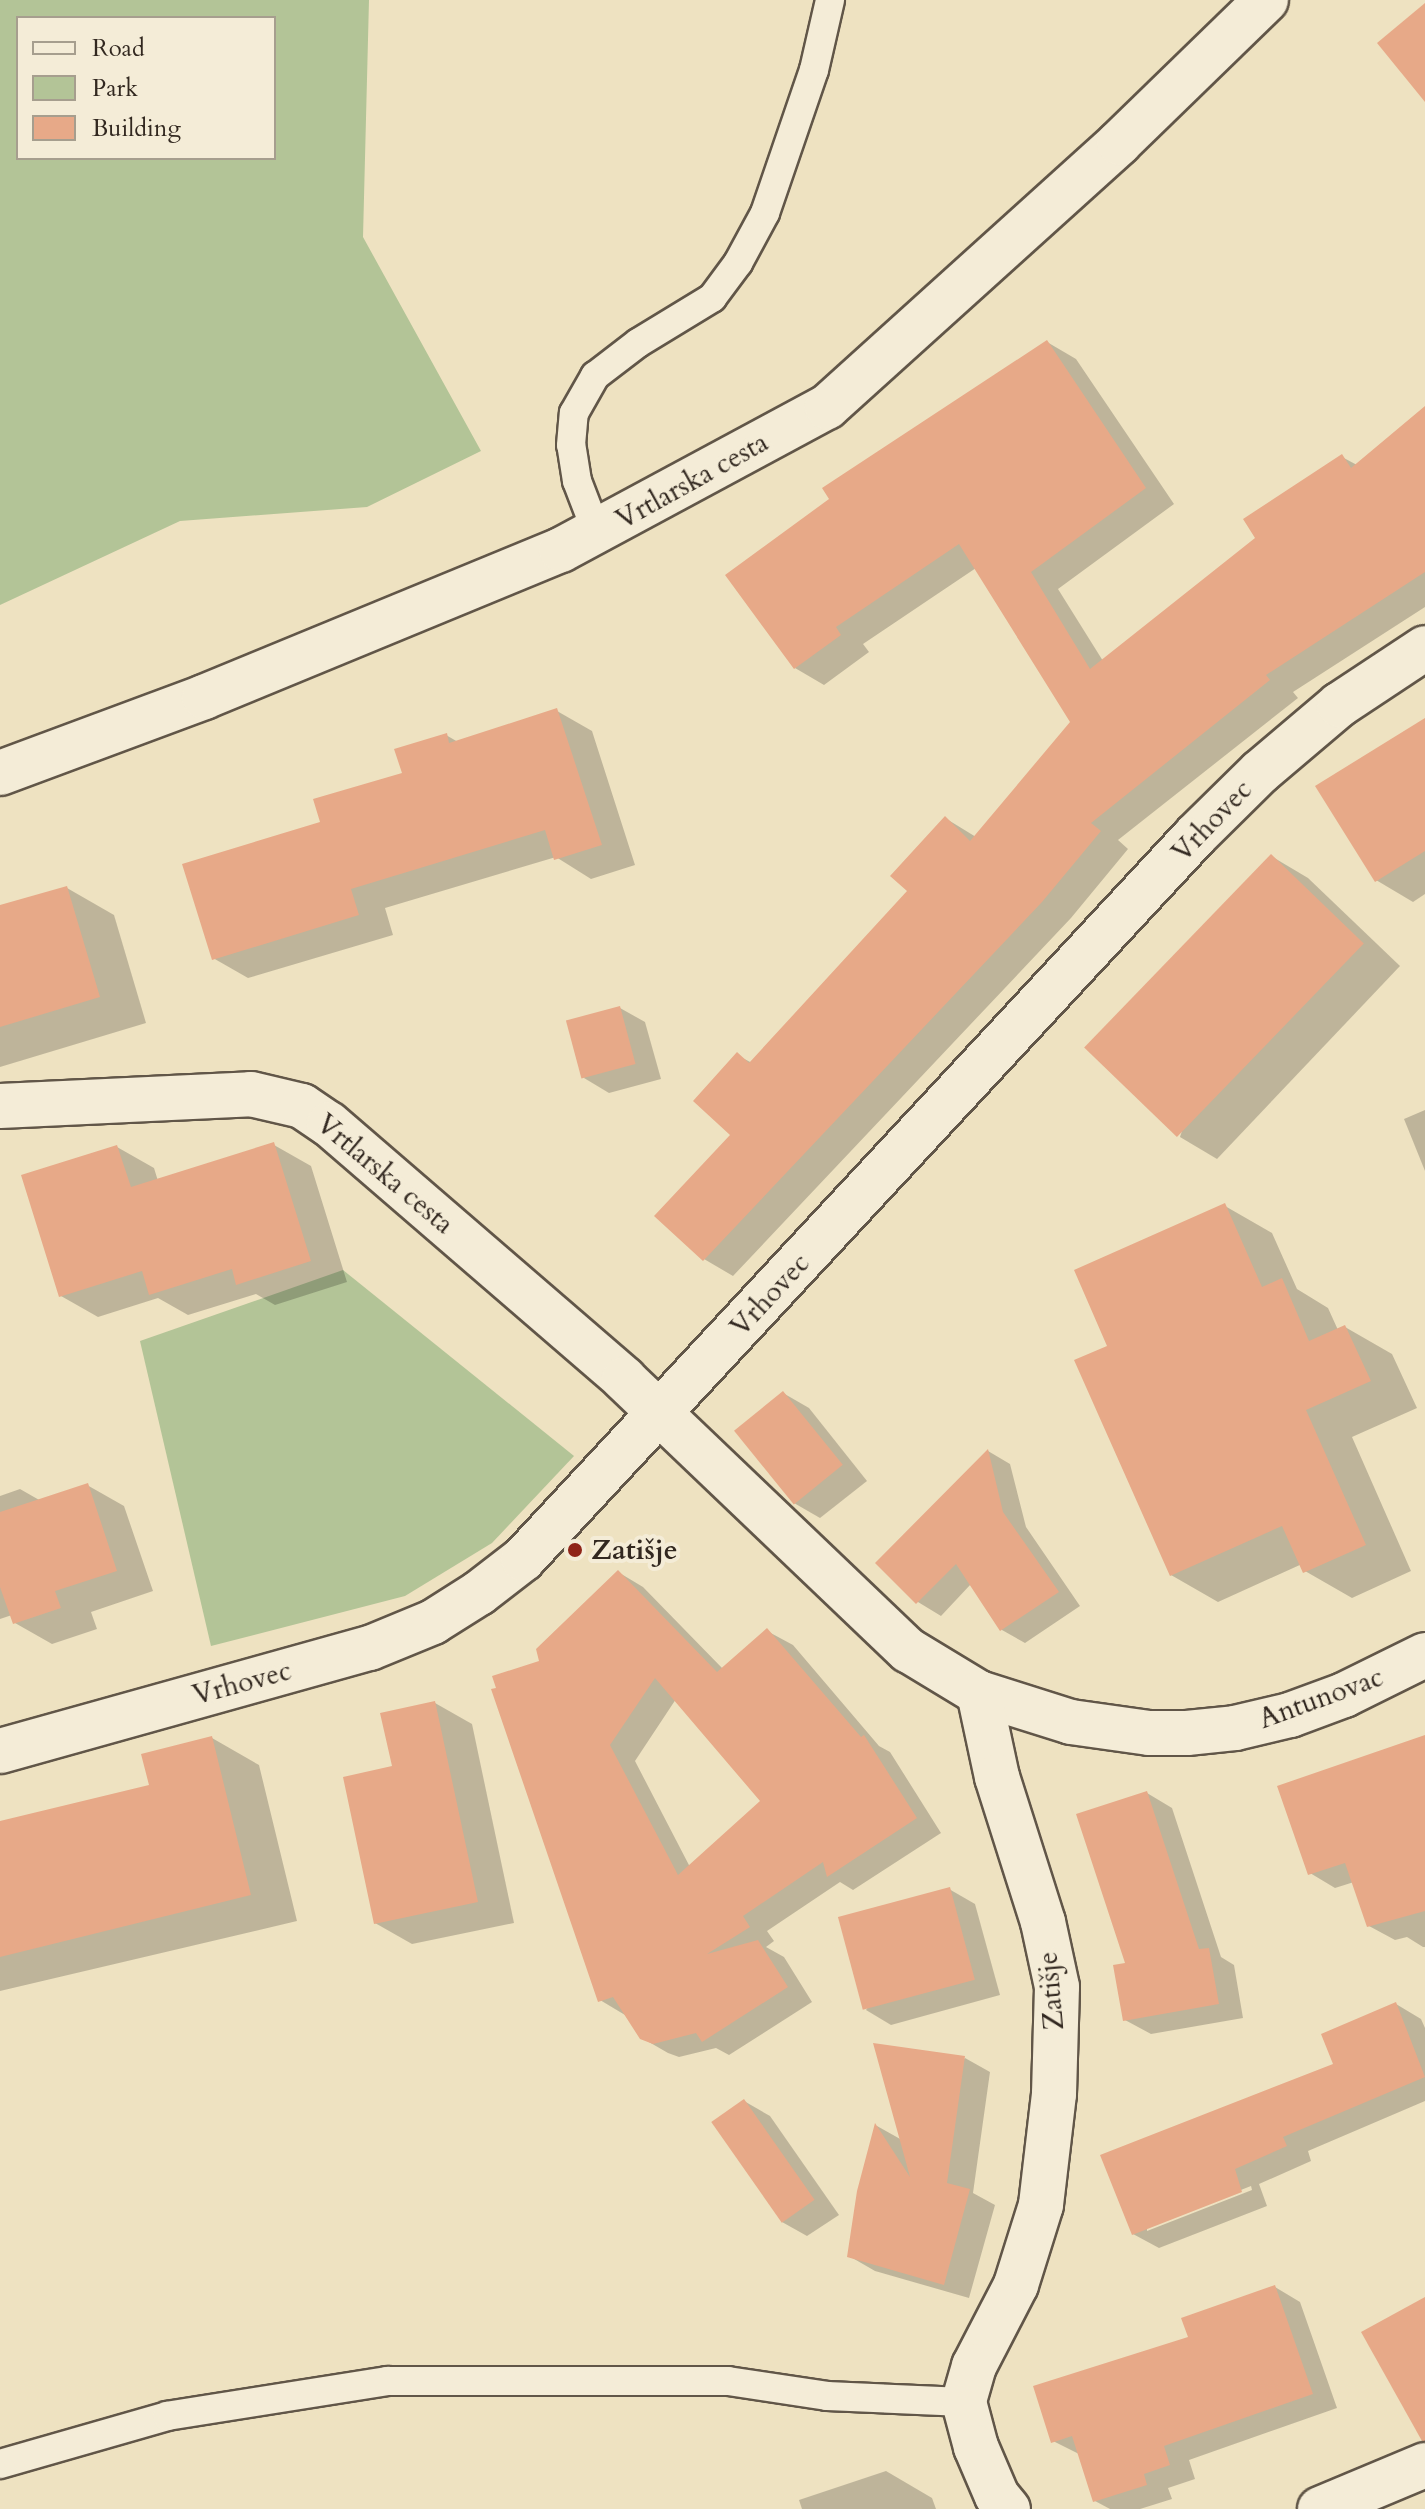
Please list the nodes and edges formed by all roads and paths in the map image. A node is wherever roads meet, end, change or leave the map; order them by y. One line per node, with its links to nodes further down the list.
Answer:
1 (830, 0): 3 (lane)
2 (1266, 0): 3 (street, Vrtlarska cesta)
3 (597, 533): 5 (street, Vrtlarska cesta)
4 (1425, 648): 7 (street, Vrhovec)
5 (0, 773)
6 (0, 1106): 7 (street, Vrtlarska cesta)
7 (659, 1411): 9 (street); 10 (street, Vrhovec)
8 (1425, 1655): 9 (street, Antunovac)
9 (979, 1693): 11 (street, Zatišje)
10 (0, 1751)
11 (964, 2402): 12 (lane); 14 (street)
12 (0, 2464)
13 (1425, 2465): 15 (street)
14 (1008, 2509)
15 (1320, 2509)

